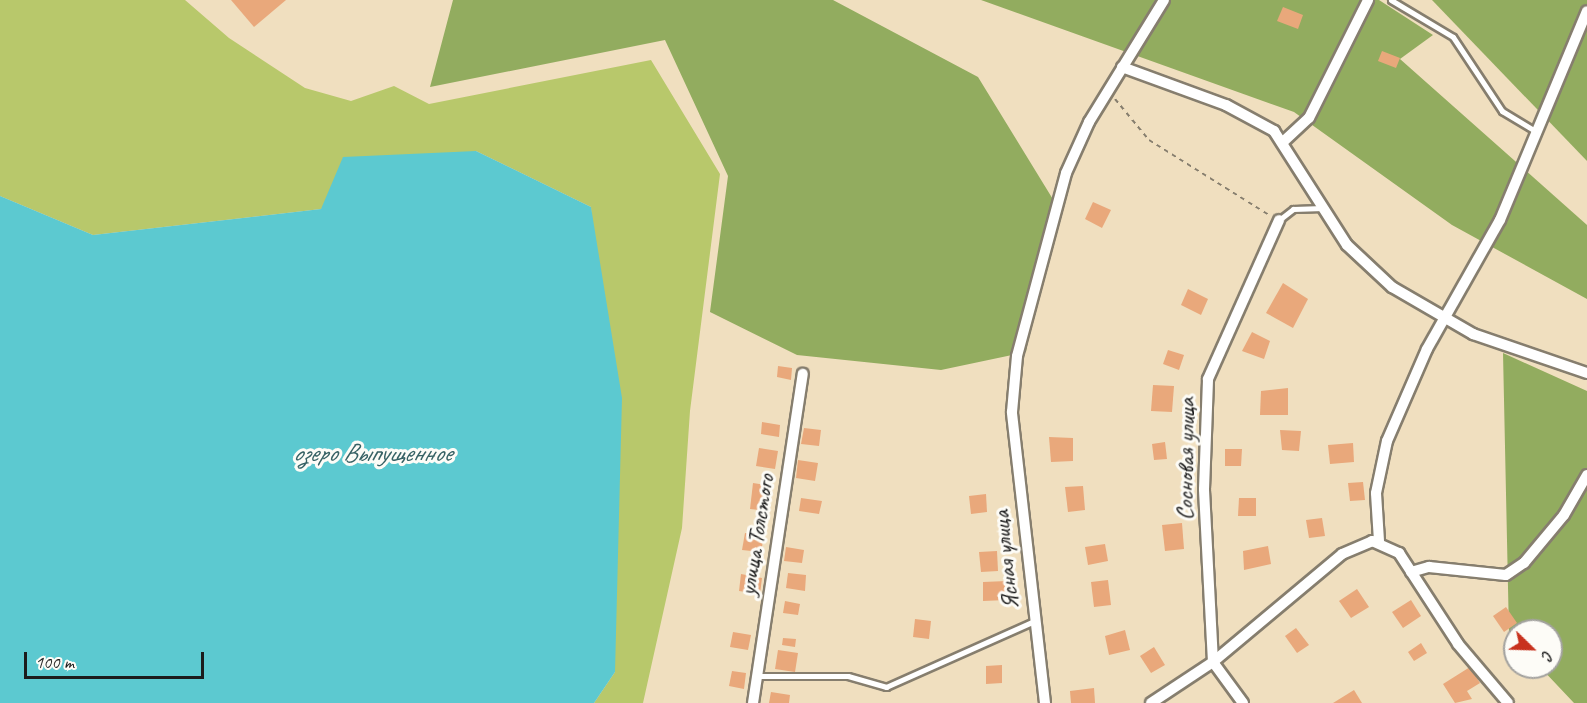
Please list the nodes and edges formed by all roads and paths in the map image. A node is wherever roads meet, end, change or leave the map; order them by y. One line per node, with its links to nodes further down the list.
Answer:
1 (1164, 0): 5 (street, Ясная улица)
2 (1368, 0): 8 (street)
3 (1391, 0): 7 (lane)
4 (1587, 11): 7 (street)
5 (1122, 67): 6 (street, Ясная улица); 8 (street)
6 (1107, 91): 10 (path); 17 (street, Ясная улица)
7 (1535, 132): 11 (street)
8 (1284, 141): 9 (street)
9 (1323, 208): 10 (lane); 11 (street)
10 (1279, 220): 18 (street, Сосновая улица)
11 (1445, 319): 12 (street); 15 (street)
12 (1587, 373)
13 (803, 374): 19 (street, улица Толстого)
14 (1587, 475): 16 (street)
15 (1379, 541): 16 (street); 18 (street)
16 (1411, 572): 24 (street)
17 (1034, 621): 19 (lane); 21 (street, Ясная улица)
18 (1213, 662): 22 (street); 23 (street)
19 (757, 676): 20 (street, улица Толстого)
20 (753, 703)
21 (1045, 703)
22 (1151, 703)
23 (1243, 703)
24 (1508, 703)

